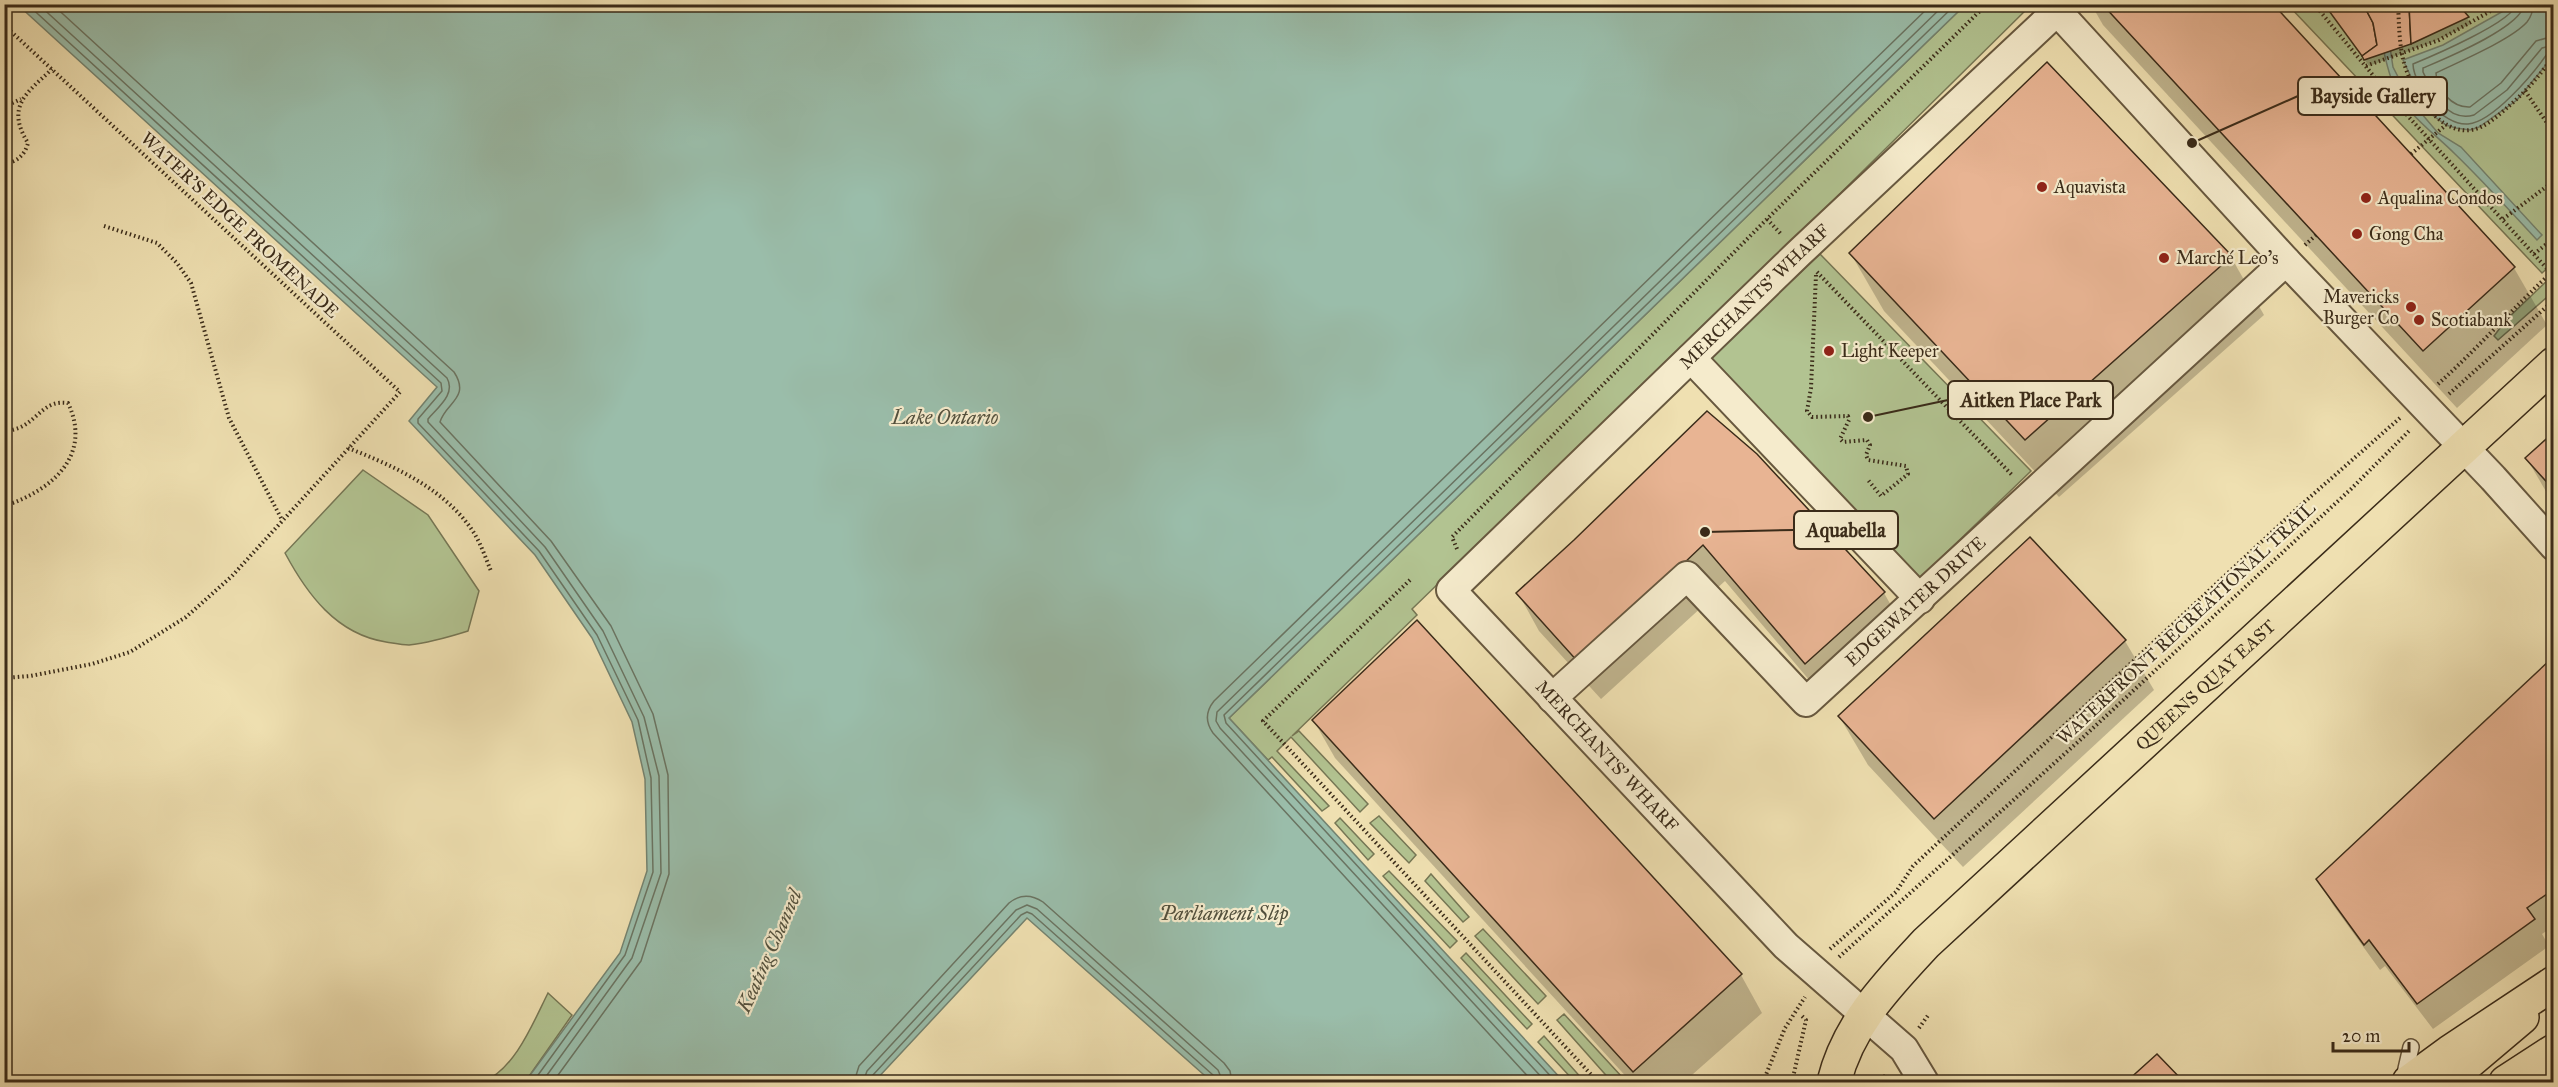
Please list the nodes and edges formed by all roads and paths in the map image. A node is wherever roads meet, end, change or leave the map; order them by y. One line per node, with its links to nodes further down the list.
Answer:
1 (1987, 4): 19 (path)
2 (2314, 4): 8 (path)
3 (2398, 4): 7 (path)
4 (2503, 4): 7 (path)
5 (4, 25): 9 (path, WATER'S EDGE PROMENADE)
6 (2553, 54): 10 (path)
7 (2400, 56): 8 (path); 13 (path)
8 (2366, 66): 15 (path)
9 (52, 69): 11 (path); 35 (path, WATER'S EDGE PROMENADE)
10 (2525, 91): 13 (path); 14 (path)
11 (22, 98): 12 (path); 17 (path)
12 (4, 107)
13 (2446, 124): 15 (path)
14 (2553, 133)
15 (2430, 138): 16 (path); 20 (path)
16 (2411, 153)
17 (4, 164)
18 (2553, 180): 20 (path)
19 (1767, 219): 22 (path); 42 (path)
20 (2503, 219): 24 (path)
21 (104, 226): 39 (path)
22 (1782, 235)
23 (2553, 238): 24 (path)
24 (2534, 254): 28 (path)
25 (2286, 261): 30 (street, MERCHANTS' WHARF); 32 (street, MERCHANTS' WHARF); 37 (street, EDGEWATER DRIVE)
26 (1811, 265): 27 (path)
27 (1817, 271): 36 (path); 37 (path)
28 (2552, 271): 32 (path)
29 (2553, 300): 32 (path, WATERFRONT RECREATIONAL TRAIL)
30 (1691, 358): 42 (street, MERCHANTS' WHARF); 44 (street)
31 (2553, 364): 34 (main road, QUEENS QUAY EAST)
32 (2421, 406): 34 (street, MERCHANTS' WHARF); 47 (path); 48 (path, WATERFRONT RECREATIONAL TRAIL)
33 (4, 433): 38 (path)
34 (2462, 447): 40 (street, MERCHANTS' WHARF); 52 (main road, QUEENS QUAY EAST)
35 (348, 448): 39 (path); 41 (path)
36 (1868, 480)
37 (2031, 496): 44 (street, EDGEWATER DRIVE)
38 (4, 506)
39 (282, 520): 45 (path)
40 (2553, 546)
41 (491, 571)
42 (1467, 575): 46 (street, MERCHANTS' WHARF)
43 (1410, 580): 56 (path)
44 (1920, 599): 46 (street, EDGEWATER DRIVE)
45 (4, 678)
46 (1552, 698): 52 (street, MERCHANTS' WHARF)
47 (1825, 953)
48 (1833, 962)
49 (2553, 983): 62 (main road)
50 (2553, 991): 63 (main road)
51 (1805, 996): 57 (path)
52 (1864, 1013): 59 (main road, QUEENS QUAY EAST); 60 (street, MERCHANTS' WHARF)
53 (1801, 1015): 58 (path)
54 (2411, 1047): 61 (lane)
55 (2553, 1052): 64 (main road)
56 (1598, 1083)
57 (1763, 1083)
58 (1792, 1083)
59 (1834, 1083)
60 (1924, 1083)
61 (2403, 1083)
62 (2409, 1083)
63 (2445, 1083)
64 (2506, 1083)

